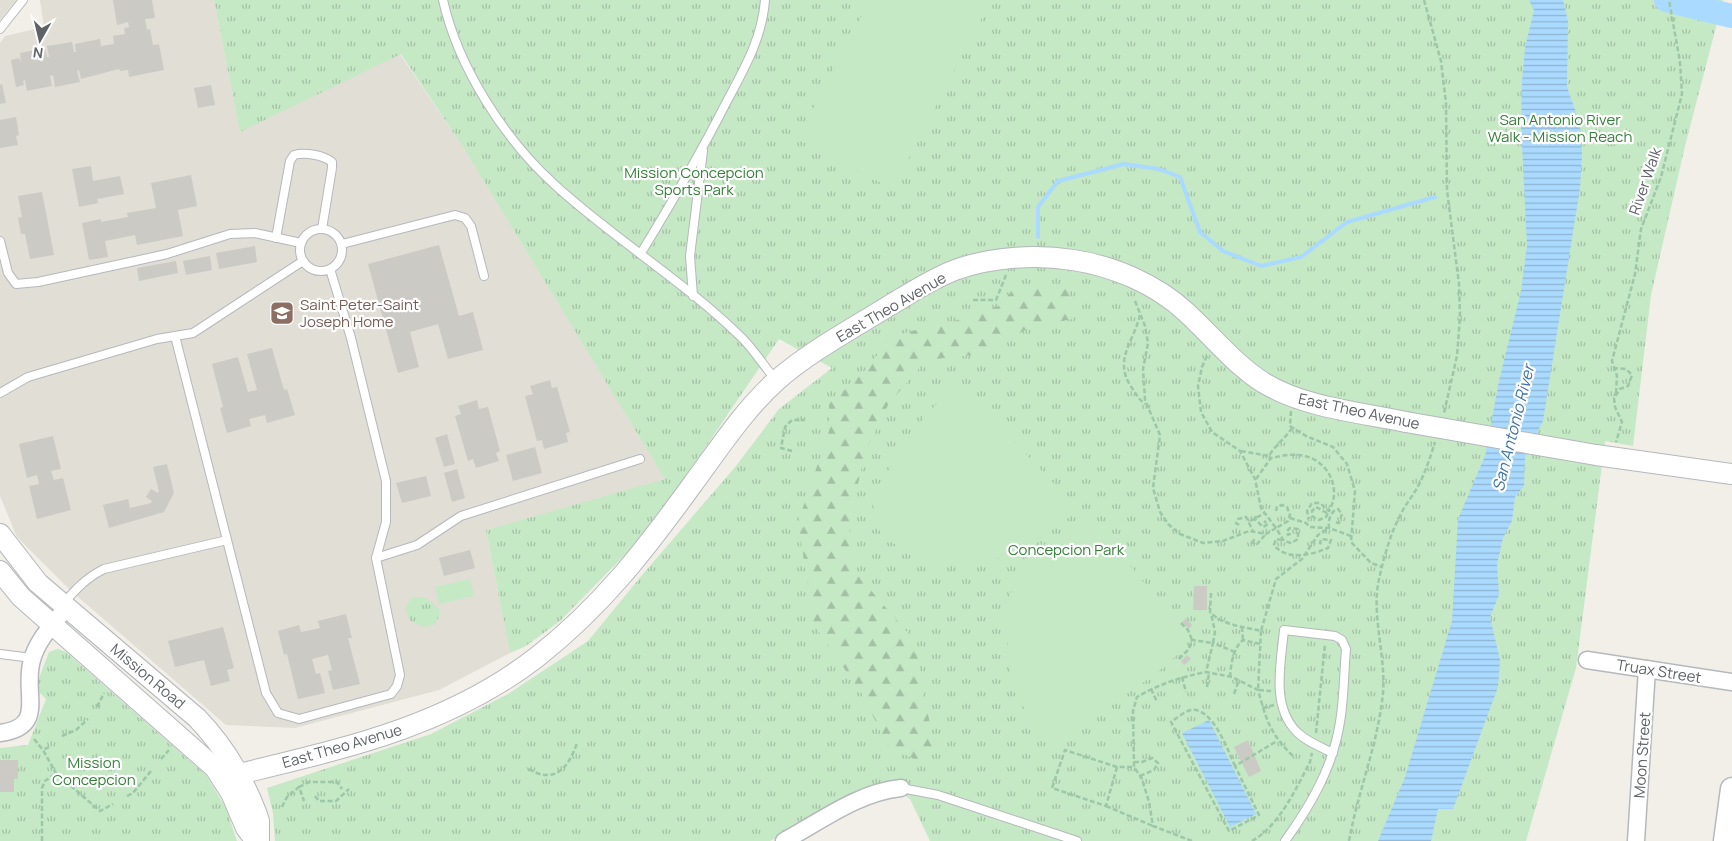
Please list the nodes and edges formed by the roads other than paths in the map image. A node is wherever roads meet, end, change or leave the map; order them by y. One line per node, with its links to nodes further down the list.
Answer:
1 (23, 0): 4 (lane)
2 (443, 0): 11 (lane)
3 (765, 0): 5 (lane)
4 (0, 29)
5 (703, 148): 11 (lane); 15 (lane)
6 (322, 228): 7 (lane); 9 (lane); 10 (lane)
7 (276, 238): 8 (lane); 9 (lane)
8 (0, 241)
9 (301, 243): 12 (lane)
10 (342, 244): 13 (lane); 14 (lane)
11 (641, 253): 15 (lane)
12 (303, 261): 13 (lane); 16 (lane)
13 (330, 269): 23 (lane)
14 (484, 276)
15 (693, 296): 17 (lane)
16 (175, 336): 18 (lane); 22 (lane)
17 (776, 381): 20 (street, East Theo Avenue, bridge); 34 (street, East Theo Avenue)
18 (0, 393)
19 (640, 459): 23 (lane)
20 (1732, 474)
21 (0, 536): 25 (street, Mission Road)
22 (227, 540): 23 (lane); 25 (lane)
23 (376, 558)
24 (0, 571): 26 (street, Mission Road)
25 (64, 606): 26 (street); 34 (street, Mission Road)
26 (53, 625): 28 (street); 34 (street, Mission Road)
27 (0, 654): 28 (lane)
28 (32, 658): 32 (street)
29 (1587, 660): 30 (street, Truax Street)
30 (1647, 669): 31 (street, Truax Street); 41 (street, Moon Street)
31 (1732, 682)
32 (0, 733)
33 (1333, 753): 33 (lane); 40 (lane)
34 (232, 778): 37 (street, Mission Road)
35 (901, 788): 38 (street); 39 (lane)
36 (1732, 789): 42 (main road)
37 (258, 841)
38 (784, 841)
39 (1076, 841)
40 (1286, 841)
41 (1636, 841)
42 (1725, 841)

